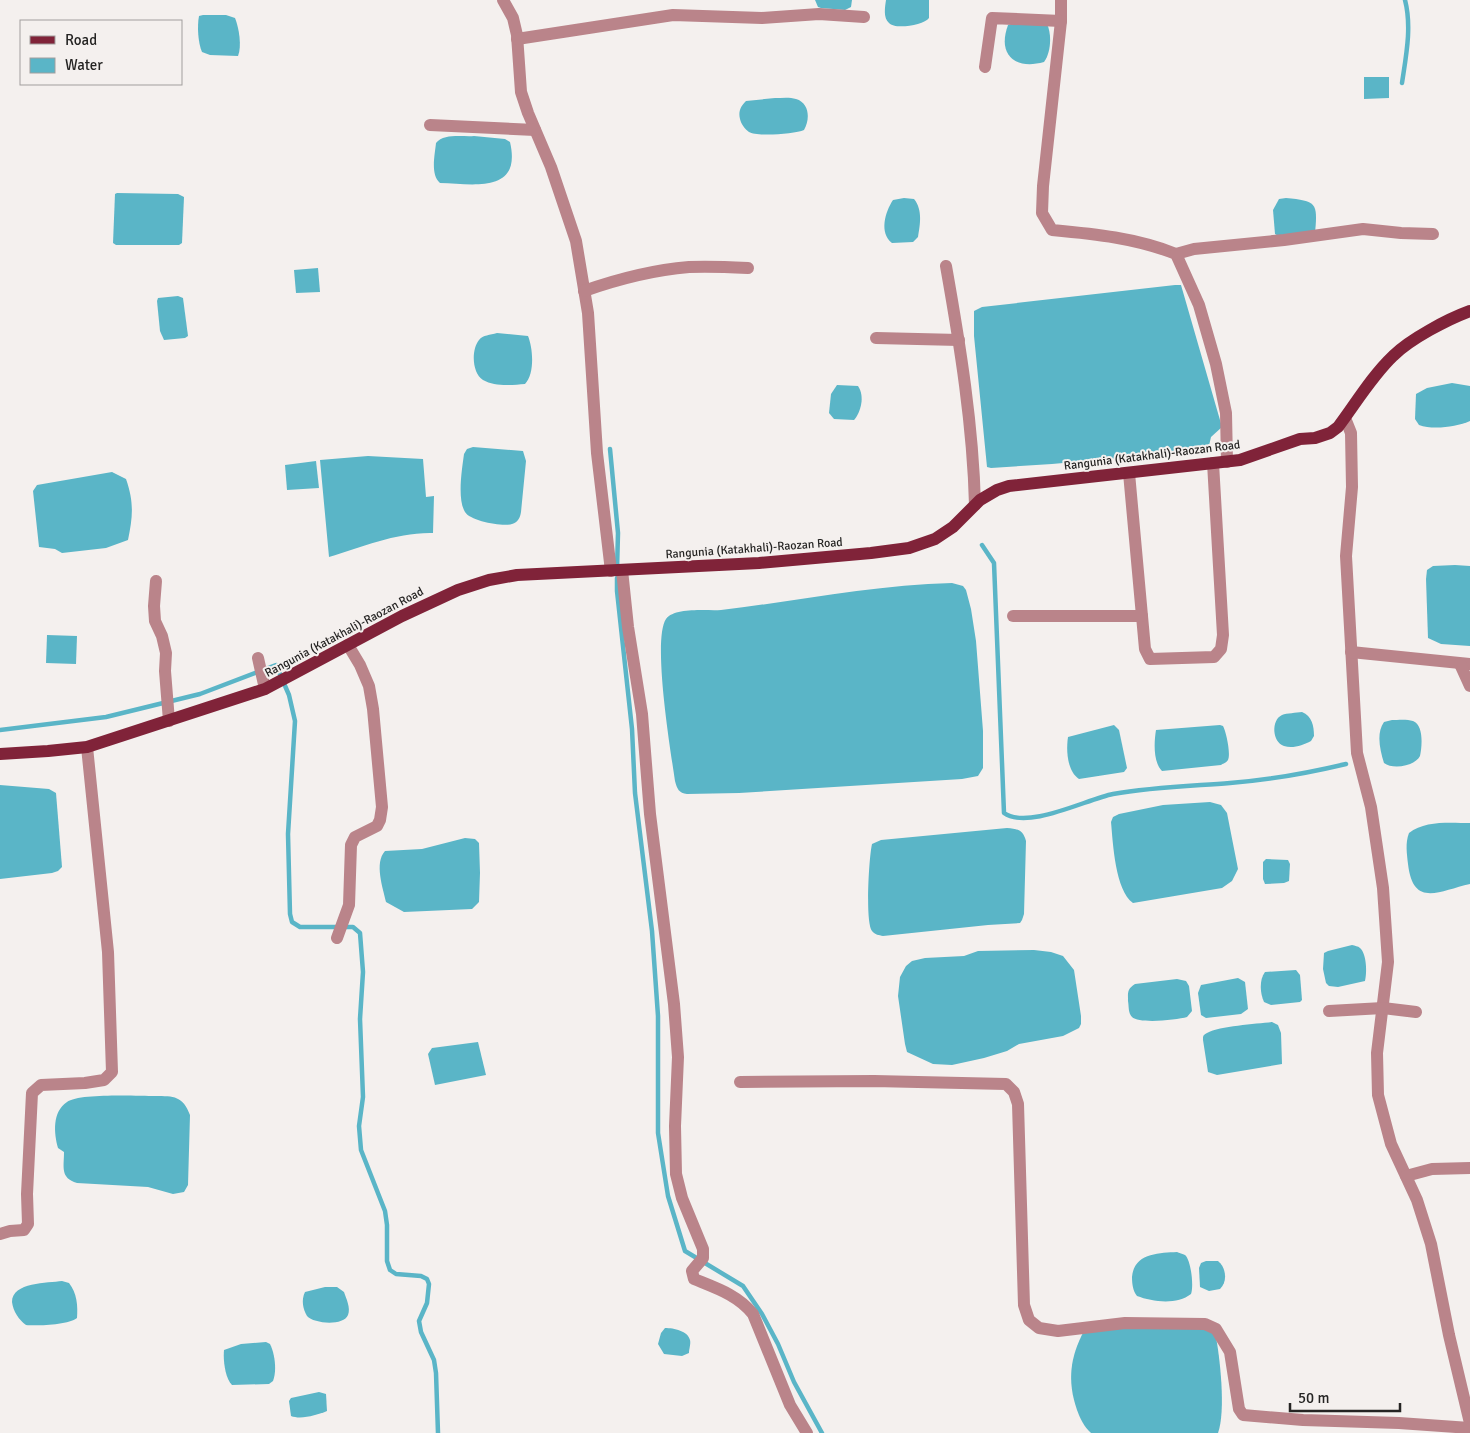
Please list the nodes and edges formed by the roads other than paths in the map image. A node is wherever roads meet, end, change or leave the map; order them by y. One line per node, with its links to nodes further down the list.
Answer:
1 (503, 0): 5 (street)
2 (1061, 0): 4 (street)
3 (864, 17): 5 (street)
4 (1060, 21): 6 (street); 10 (street)
5 (517, 40): 8 (street)
6 (985, 67)
7 (430, 125): 8 (street)
8 (535, 130): 13 (street)
9 (1433, 234): 10 (street)
10 (1176, 254): 18 (street)
11 (946, 266): 16 (street)
12 (748, 268): 13 (street)
13 (584, 291): 22 (street)
14 (1470, 311): 17 (main road, Rangunia (Katakhali)-Raozan Road)
15 (876, 338): 16 (street)
16 (959, 340): 21 (street)
17 (1344, 418): 18 (main road, Rangunia (Katakhali)-Raozan Road); 27 (street)
18 (1226, 462): 19 (main road, Rangunia (Katakhali)-Raozan Road)
19 (1213, 463): 20 (main road, Rangunia (Katakhali)-Raozan Road); 25 (street)
20 (1129, 473): 21 (main road, Rangunia (Katakhali)-Raozan Road); 25 (street)
21 (975, 505): 22 (main road, Rangunia (Katakhali)-Raozan Road)
22 (616, 570): 26 (main road, Rangunia (Katakhali)-Raozan Road); 43 (street)
23 (156, 581): 30 (street)
24 (1013, 616): 25 (street)
25 (1142, 616)
26 (348, 645): 30 (main road, Rangunia (Katakhali)-Raozan Road); 33 (street)
27 (1351, 652): 28 (street); 34 (street)
28 (1465, 664): 29 (street)
29 (1470, 686)
30 (168, 717): 31 (main road, Rangunia (Katakhali)-Raozan Road)
31 (87, 747): 32 (main road, Rangunia (Katakhali)-Raozan Road); 40 (street)
32 (0, 754)
33 (337, 938)
34 (1383, 1008): 35 (street); 36 (street); 39 (street)
35 (1330, 1011)
36 (1416, 1012)
37 (740, 1082): 42 (street)
38 (1470, 1168): 39 (street)
39 (1406, 1176): 41 (street)
40 (0, 1234)
41 (1470, 1423)
42 (1470, 1428)
43 (806, 1433)

